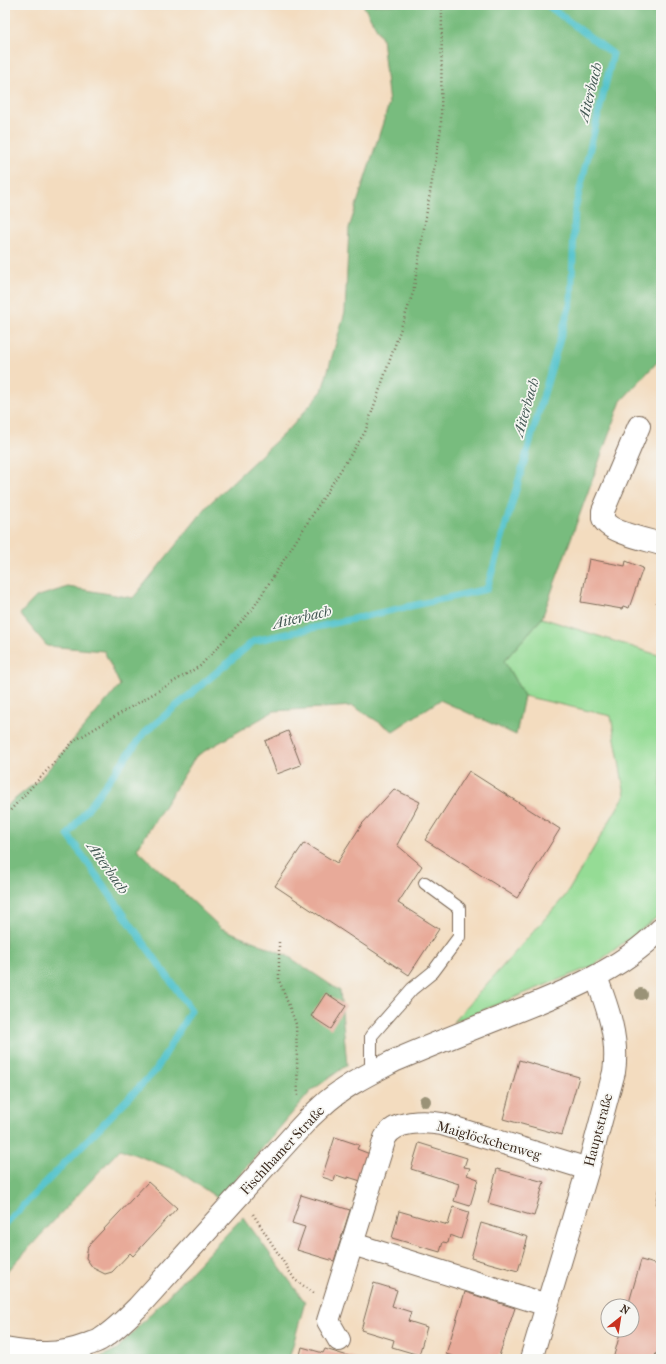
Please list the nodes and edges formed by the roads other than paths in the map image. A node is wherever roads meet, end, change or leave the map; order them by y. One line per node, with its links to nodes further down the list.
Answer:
1 (639, 426): 2 (street)
2 (661, 544)
3 (424, 883): 6 (lane)
4 (661, 929): 5 (street)
5 (596, 978): 6 (street, Fischlhamer Straße); 7 (street, Hauptstraße)
6 (371, 1072): 12 (street, Fischlhamer Straße)
7 (588, 1169): 8 (street, Maiglöckchenweg); 9 (street, Hauptstraße)
8 (353, 1244): 9 (street); 10 (street, Maiglöckchenweg)
9 (547, 1305): 13 (street, Hauptstraße)
10 (339, 1340)
11 (5, 1348): 12 (street, Fischlhamer Straße)
12 (50, 1356)
13 (531, 1359)

